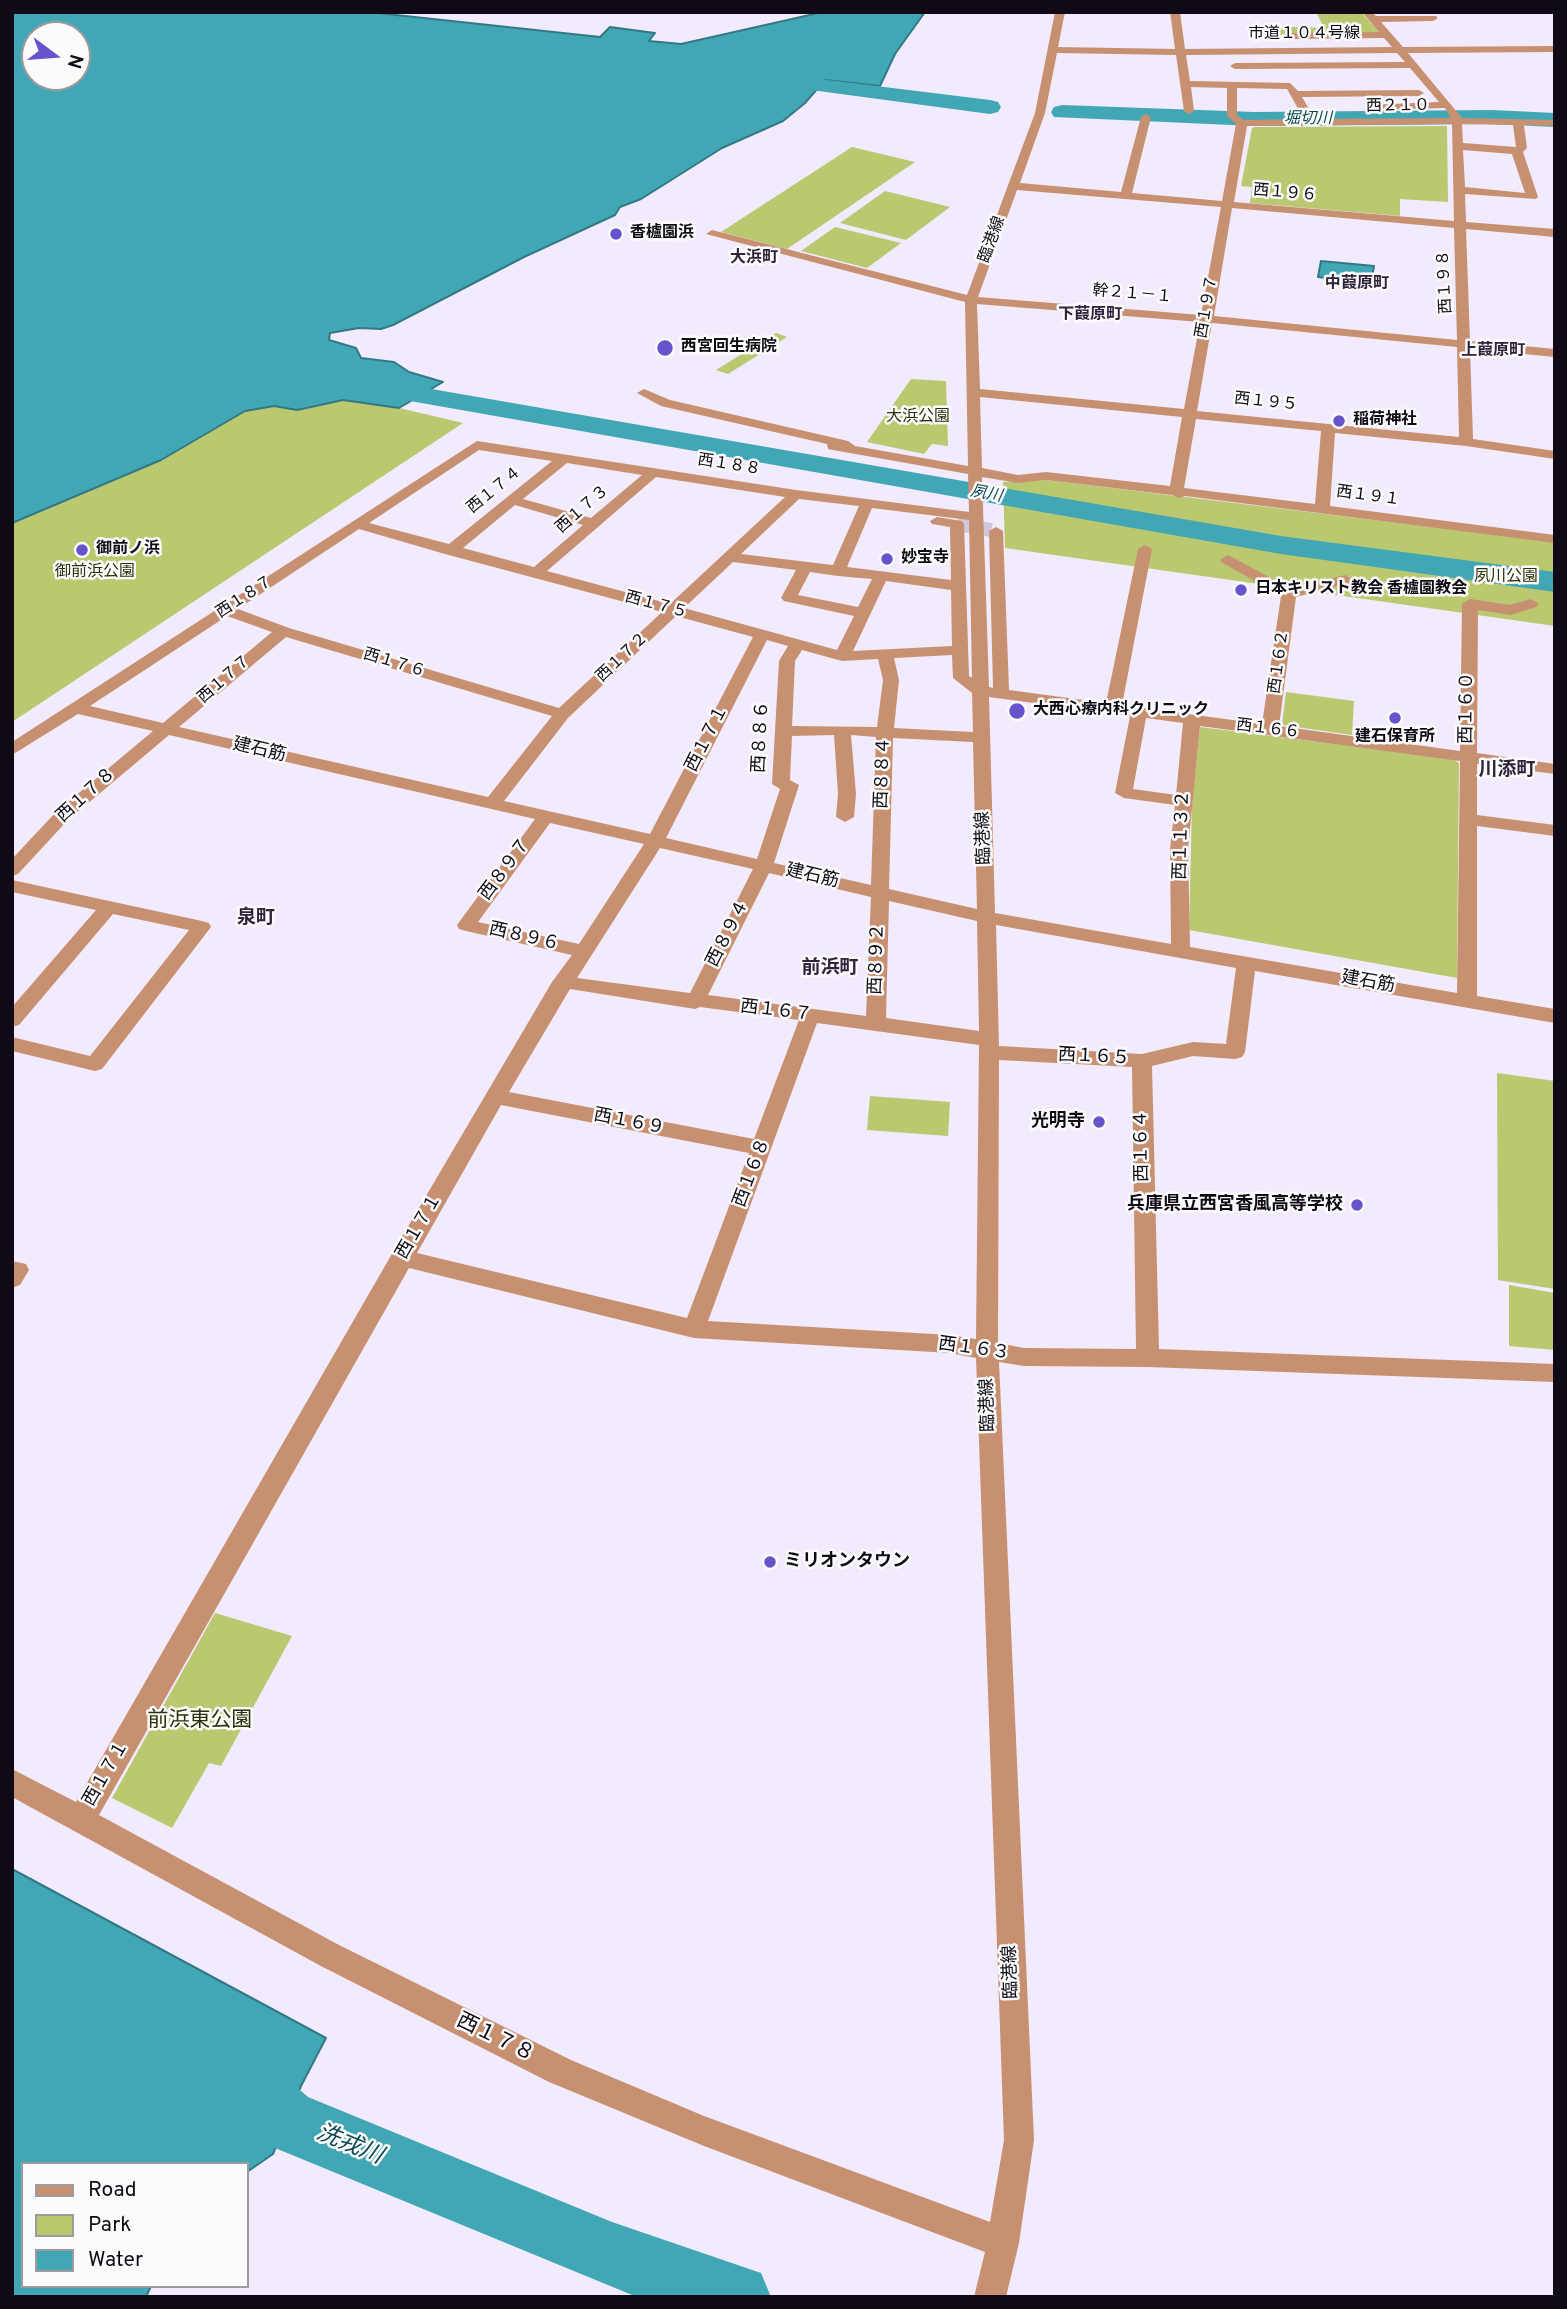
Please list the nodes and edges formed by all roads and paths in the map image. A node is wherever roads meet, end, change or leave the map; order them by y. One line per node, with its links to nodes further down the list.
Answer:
1 (1060, 12): 8 (street, 臨港線)
2 (1175, 12): 10 (street)
3 (1370, 16): 4 (street); 6 (street)
4 (1433, 18)
5 (1282, 36): 6 (street)
6 (1388, 36): 9 (street)
7 (1555, 49): 9 (street, 市道１０４号線)
8 (1054, 50): 10 (street, 市道１０４号線); 30 (street, 臨港線)
9 (1401, 50): 10 (street, 市道１０４号線); 11 (street)
10 (1182, 52): 15 (street)
11 (1413, 65): 12 (street); 14 (street)
12 (1235, 66)
13 (1412, 79): 14 (street)
14 (1425, 79): 17 (street)
15 (1186, 84): 16 (street); 21 (street)
16 (1232, 86): 18 (street); 25 (street, 西１９７)
17 (1437, 93): 18 (street); 19 (street)
18 (1295, 94): 22 (street)
19 (1447, 105): 20 (street); 24 (street)
20 (1357, 108)
21 (1189, 111)
22 (1311, 116): 24 (street, 西２１０); 25 (street, 西２１０)
23 (1146, 117): 32 (street)
24 (1457, 119): 26 (street, 西２１０); 28 (street, 西１９８)
25 (1236, 120): 33 (street, 西１９７)
26 (1518, 122): 27 (street, 西２１０); 29 (street)
27 (1555, 123)
28 (1458, 146): 29 (street); 31 (street, 西１９８)
29 (1517, 151): 31 (street)
30 (1013, 186): 32 (street, 西１９６); 37 (street, 臨港線)
31 (1459, 190): 34 (street, 西１９８)
32 (1126, 196): 33 (street, 西１９６)
33 (1226, 204): 34 (street, 西１９６); 38 (street, 西１９７)
34 (1459, 224): 35 (street, 西１９６); 39 (street, 西１９８)
35 (1555, 233)
36 (712, 234): 37 (street, 幹２１－１)
37 (971, 300): 38 (street, 幹２１－１); 41 (street, 臨港線)
38 (1206, 319): 39 (street, 幹２１－１); 43 (street, 西１９７)
39 (1465, 345): 40 (street, 幹２１－１); 45 (street, 西１９８)
40 (1555, 353)
41 (973, 392): 43 (street, 西１９５); 52 (street, 臨港線)
42 (645, 393): 48 (street)
43 (1190, 413): 44 (street, 西１９５); 53 (street, 西１９７)
44 (1328, 428): 45 (street, 西１９５); 57 (street)
45 (1465, 442): 49 (street, 西１９５)
46 (477, 445): 50 (street, 西１８８); 60 (street, 西１８７)
47 (833, 446): 48 (street)
48 (864, 450): 52 (street)
49 (1555, 455)
50 (563, 459): 51 (street, 西１８８); 55 (street, 西１７４)
51 (653, 472): 54 (street, 西１８８); 59 (street, 西１７３)
52 (975, 473): 53 (street, 西１９１); 58 (street, 臨港線)
53 (1177, 492): 57 (street, 西１９１)
54 (796, 494): 56 (street, 西１８８); 65 (street, 西１７２)
55 (512, 500): 59 (street); 64 (street, 西１７４)
56 (866, 506): 58 (street, 西１８８); 68 (street); 72 (street)
57 (1322, 510): 62 (street, 西１９１)
58 (976, 513): 84 (street, 臨港線)
59 (594, 523): 69 (street, 西１７３)
60 (357, 524): 64 (street, 西１７５); 75 (street, 西１８７)
61 (996, 531): 84 (street)
62 (1555, 539)
63 (1145, 549): 86 (street)
64 (450, 551): 69 (street, 西１７５)
65 (730, 557): 67 (street); 76 (street, 西１７２)
66 (1228, 561): 73 (street)
67 (805, 567): 68 (street); 77 (street)
68 (838, 571): 70 (street)
69 (535, 574): 76 (street, 西１７５)
70 (881, 576): 72 (street); 77 (street)
71 (1345, 580): 73 (street)
72 (958, 586): 81 (street)
73 (1289, 594): 92 (street, 西１６２)
74 (1531, 604): 97 (street, 西１６０)
75 (226, 610): 78 (street, 西１７６); 85 (street, 西１８７)
76 (674, 610): 79 (street, 西１７５); 88 (street, 西１７２)
77 (863, 612): 83 (street)
78 (283, 631): 88 (street, 西１７６); 90 (street, 西１７７)
79 (762, 634): 80 (street, 西１７５); 105 (street, 西１７１)
80 (797, 644): 83 (street, 西１７５); 93 (street, 西８８６)
81 (959, 650): 82 (street, 西１７５); 84 (street)
82 (886, 654): 83 (street, 西１７５); 94 (street, 西８８４)
83 (842, 656)
84 (991, 692): 86 (street, 西１６６); 95 (street, 臨港線)
85 (75, 708): 90 (street, 建石筋); 96 (street, 西１８７)
86 (1113, 709): 87 (street, 西１６６)
87 (1139, 712): 89 (street, 西１６６); 99 (street)
88 (562, 714): 100 (street, 西１７２)
89 (1192, 720): 92 (street, 西１６６); 99 (street, 西１１３２)
90 (168, 730): 100 (street, 建石筋); 107 (street, 西１７８)
91 (842, 730): 93 (street); 94 (street); 102 (street)
92 (1270, 730): 97 (street, 西１６６)
93 (783, 731): 106 (street, 西８８６)
94 (885, 733): 95 (street); 109 (street, 西８８４)
95 (982, 737): 111 (street, 臨港線)
96 (12, 750)
97 (1468, 756): 98 (street, 西１６６); 103 (street, 西１６０)
98 (1555, 769)
99 (1183, 801): 114 (street, 西１１３２)
100 (493, 803): 101 (street, 建石筋)
101 (546, 816): 105 (street, 建石筋); 112 (street, 西８９７)
102 (845, 817)
103 (1469, 819): 104 (street); 117 (street, 西１６０)
104 (1555, 831)
105 (655, 841): 106 (street, 建石筋); 113 (street, 西１７１)
106 (764, 866): 109 (street, 建石筋); 118 (street, 西８９４)
107 (12, 870)
108 (12, 886): 110 (street)
109 (880, 893): 111 (street, 建石筋); 122 (street, 西８９２)
110 (109, 906): 121 (street); 123 (street)
111 (987, 917): 114 (street, 建石筋); 124 (street, 臨港線)
112 (466, 925): 113 (street, 西８９６)
113 (582, 951): 116 (street, 西１７１)
114 (1181, 951): 115 (street, 建石筋)
115 (1245, 963): 117 (street, 建石筋); 125 (street, 西１６５)
116 (562, 982): 118 (street, 西１６７); 126 (street, 西１７１)
117 (1467, 1000): 120 (street, 建石筋)
118 (695, 1002): 119 (street, 西１６７)
119 (810, 1016): 122 (street, 西１６７); 127 (street, 西１６８)
120 (1555, 1016)
121 (12, 1020)
122 (876, 1024): 124 (street, 西１６７)
123 (12, 1044)
124 (989, 1046): 125 (street, 西１６５); 132 (street, 臨港線)
125 (1142, 1060): 133 (street, 西１６４)
126 (496, 1097): 127 (street, 西１６９); 128 (street, 西１７１)
127 (763, 1148): 131 (street, 西１６８)
128 (401, 1258): 131 (street, 西１６３); 136 (street, 西１７１)
129 (12, 1269): 130 (street)
130 (12, 1279)
131 (694, 1329): 132 (street, 西１６３)
132 (987, 1351): 133 (street, 西１６３); 137 (street, 臨港線)
133 (1148, 1358): 134 (street, 西１６３)
134 (1555, 1373)
135 (12, 1782): 136 (street, 西１７８)
136 (80, 1821): 137 (street, 西１７８)
137 (1003, 2243): 138 (street, 臨港線)
138 (990, 2297)

